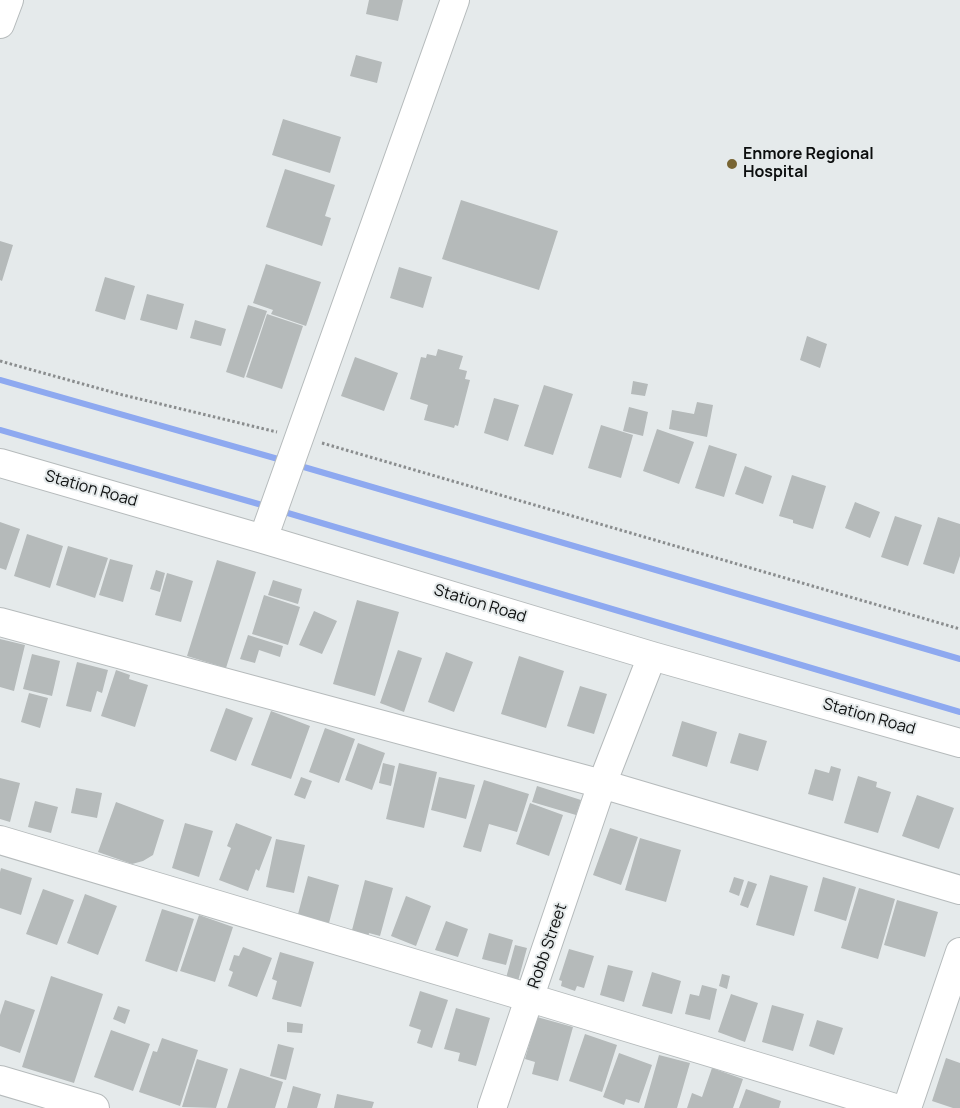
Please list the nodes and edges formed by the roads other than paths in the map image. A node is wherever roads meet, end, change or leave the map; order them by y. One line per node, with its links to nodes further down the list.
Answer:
1 (9, 0): 3 (street)
2 (456, 0): 5 (street)
3 (0, 24)
4 (0, 463): 5 (street, Station Road)
5 (263, 539): 7 (street, Station Road)
6 (0, 622): 9 (street)
7 (652, 656): 8 (street, Station Road); 9 (street, Robb Street)
8 (960, 743)
9 (602, 784): 11 (street); 13 (street, Robb Street)
10 (0, 840): 13 (street)
11 (960, 890)
12 (960, 952): 18 (street)
13 (530, 998): 16 (street, Robb Street); 17 (street)
14 (0, 1080): 15 (street)
15 (95, 1108)
16 (492, 1108)
17 (895, 1108)
18 (907, 1108)

